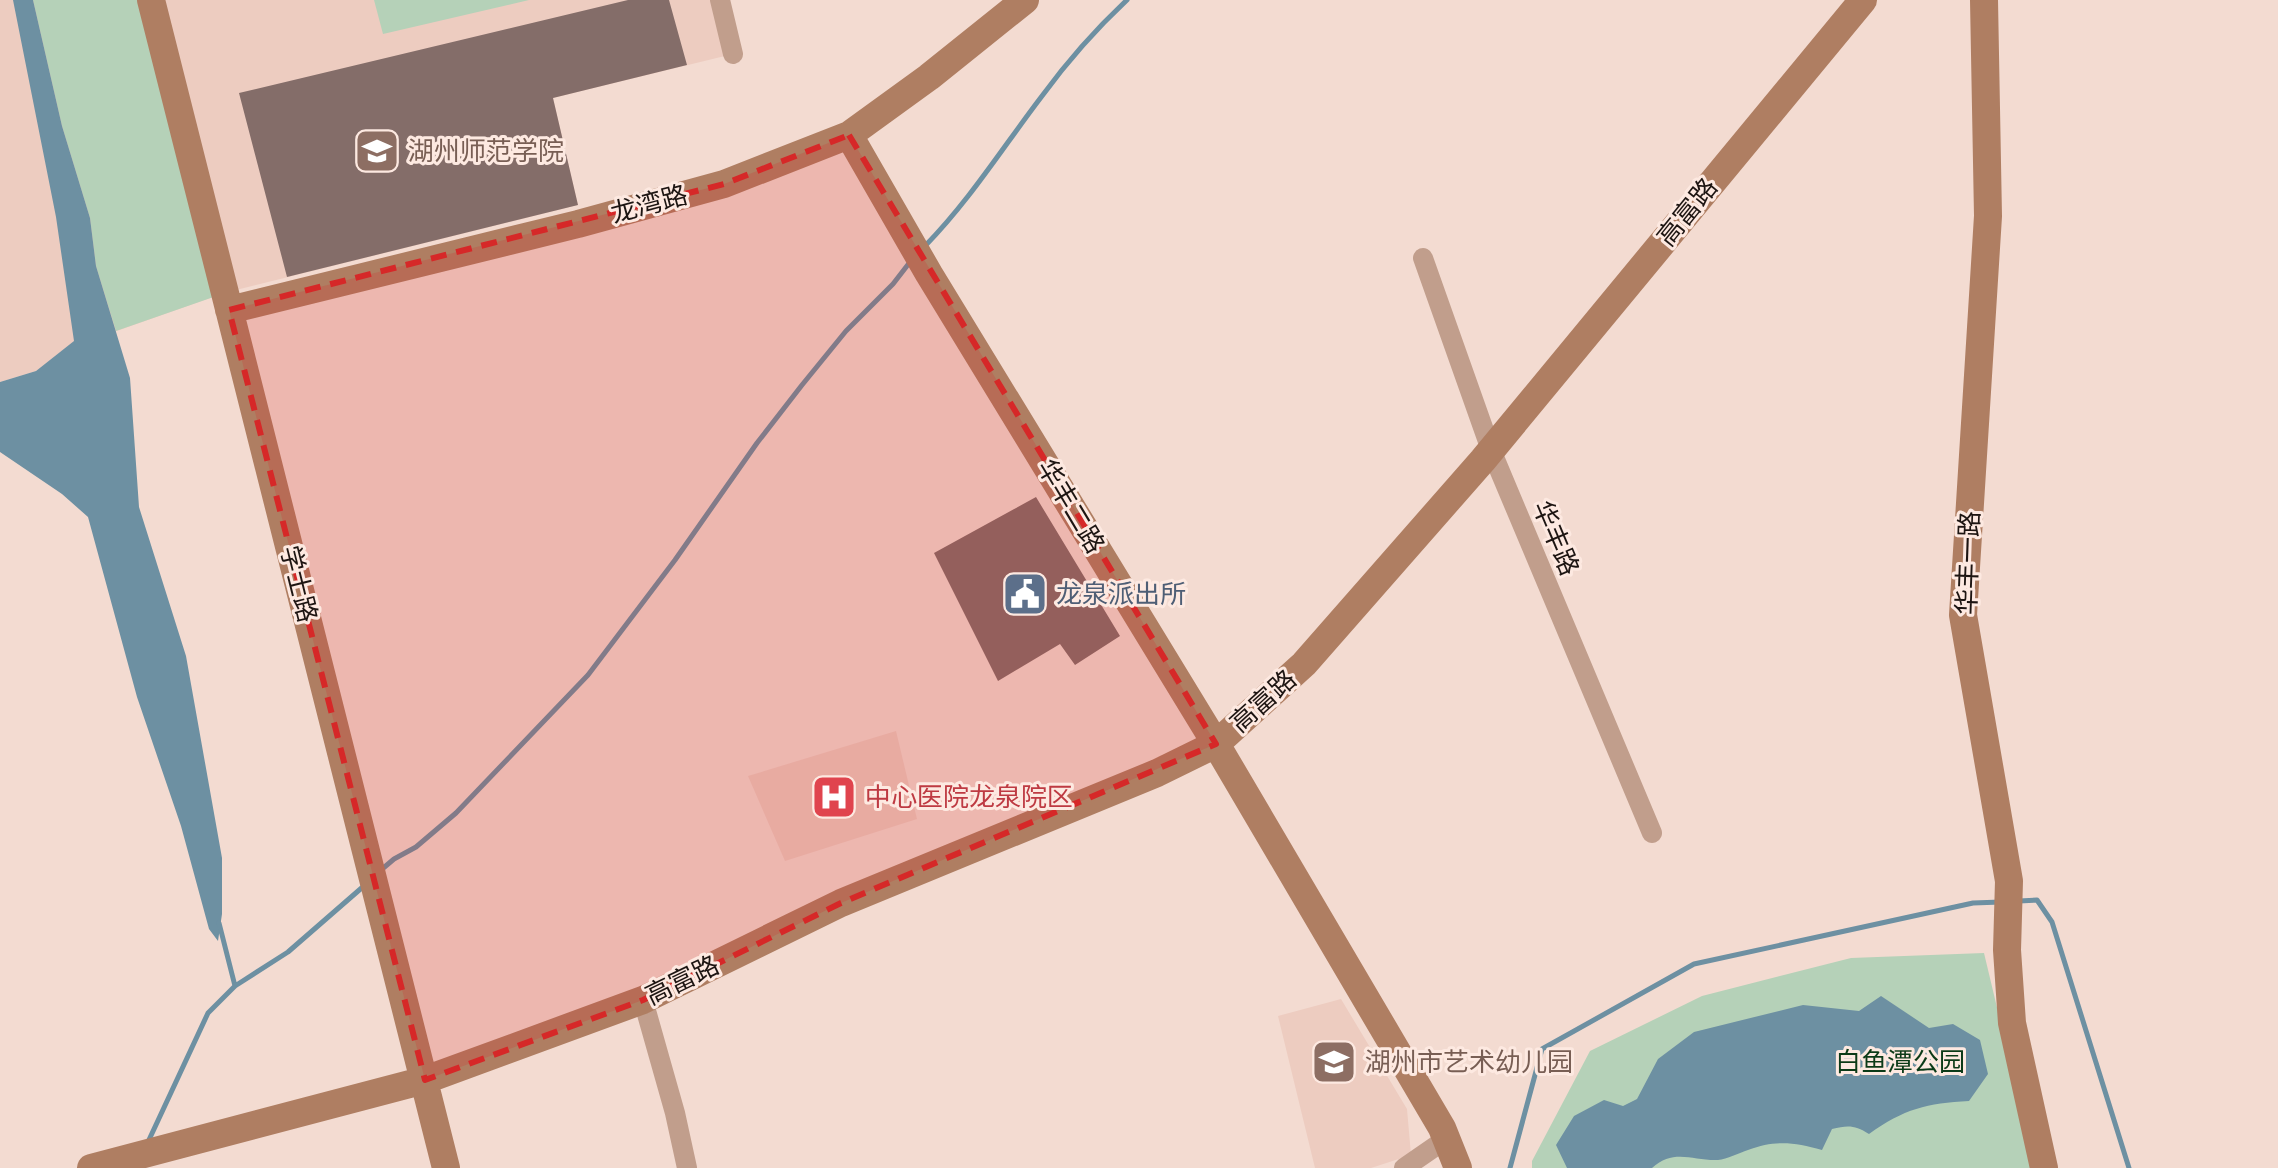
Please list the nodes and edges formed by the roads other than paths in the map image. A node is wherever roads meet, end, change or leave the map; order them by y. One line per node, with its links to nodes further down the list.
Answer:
1 (151, 0): 9 (street, 学士路)
2 (720, 0): 6 (street)
3 (1025, 0): 7 (street, 龙湾路)
4 (1863, 0): 10 (street, 高富路)
5 (1984, 0): 21 (street, 华丰一路)
6 (733, 54)
7 (849, 135): 9 (street, 龙湾路); 11 (street, 华丰二路)
8 (1423, 258): 10 (street, 华丰路)
9 (229, 310): 14 (street, 学士路)
10 (1491, 450): 11 (street, 高富路); 12 (street, 华丰路)
11 (1216, 744): 13 (street, 高富路); 15 (street, 华丰二路)
12 (1652, 833)
13 (643, 1000): 14 (street, 高富路); 18 (street)
14 (425, 1080): 16 (street, 高富路); 17 (street, 学士路)
15 (1446, 1139): 19 (street); 20 (street, 华丰二路)
16 (94, 1167)
17 (446, 1168)
18 (687, 1168)
19 (1404, 1168)
20 (1458, 1168)
21 (2044, 1168)

